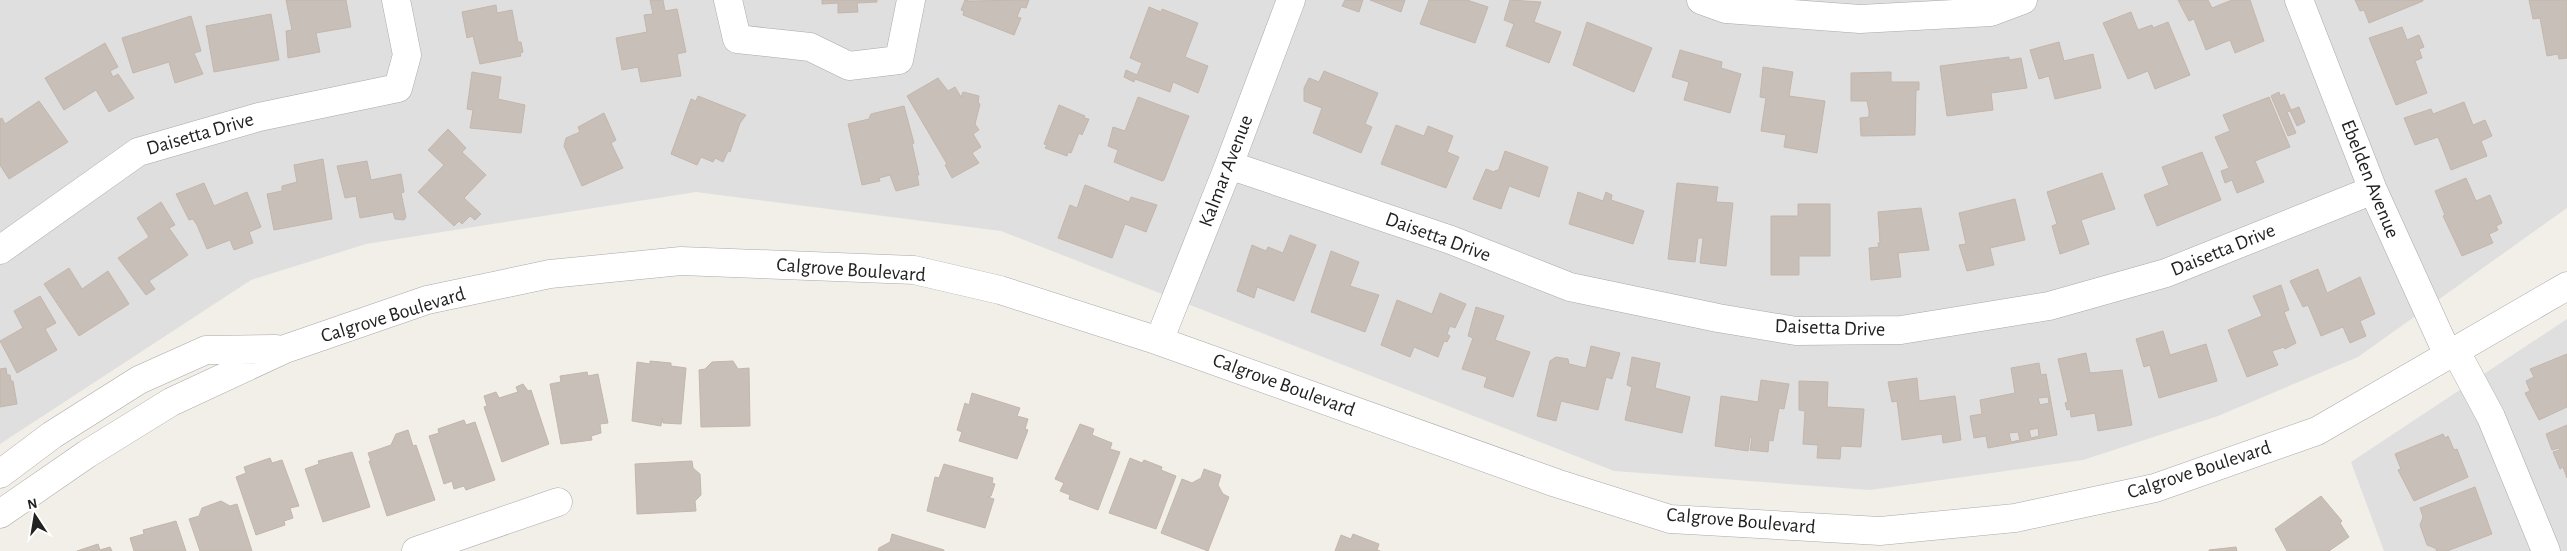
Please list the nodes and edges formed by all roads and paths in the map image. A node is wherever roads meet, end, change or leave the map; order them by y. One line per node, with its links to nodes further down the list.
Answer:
1 (396, 0): 10 (street, Daisetta Drive)
2 (728, 0): 3 (street)
3 (911, 0)
4 (1291, 0): 8 (street, Kalmar Avenue)
5 (1701, 0): 6 (street)
6 (2023, 0)
7 (2299, 0): 9 (street, Ebelden Avenue)
8 (1229, 165): 9 (street, Daisetta Drive); 12 (street, Kalmar Avenue)
9 (2373, 190): 14 (street, Ebelden Avenue)
10 (0, 250)
11 (2567, 286): 14 (street, Calgrove Boulevard)
12 (1159, 340): 13 (street, Calgrove Boulevard); 18 (street, Calgrove Boulevard)
13 (285, 349): 15 (street); 17 (street, Calgrove Boulevard)
14 (2452, 352): 18 (street, Calgrove Boulevard); 20 (street, Ebelden Avenue)
15 (0, 474)
16 (558, 502): 19 (street)
17 (0, 514)
18 (1879, 541)
19 (416, 551)
20 (2546, 551)

